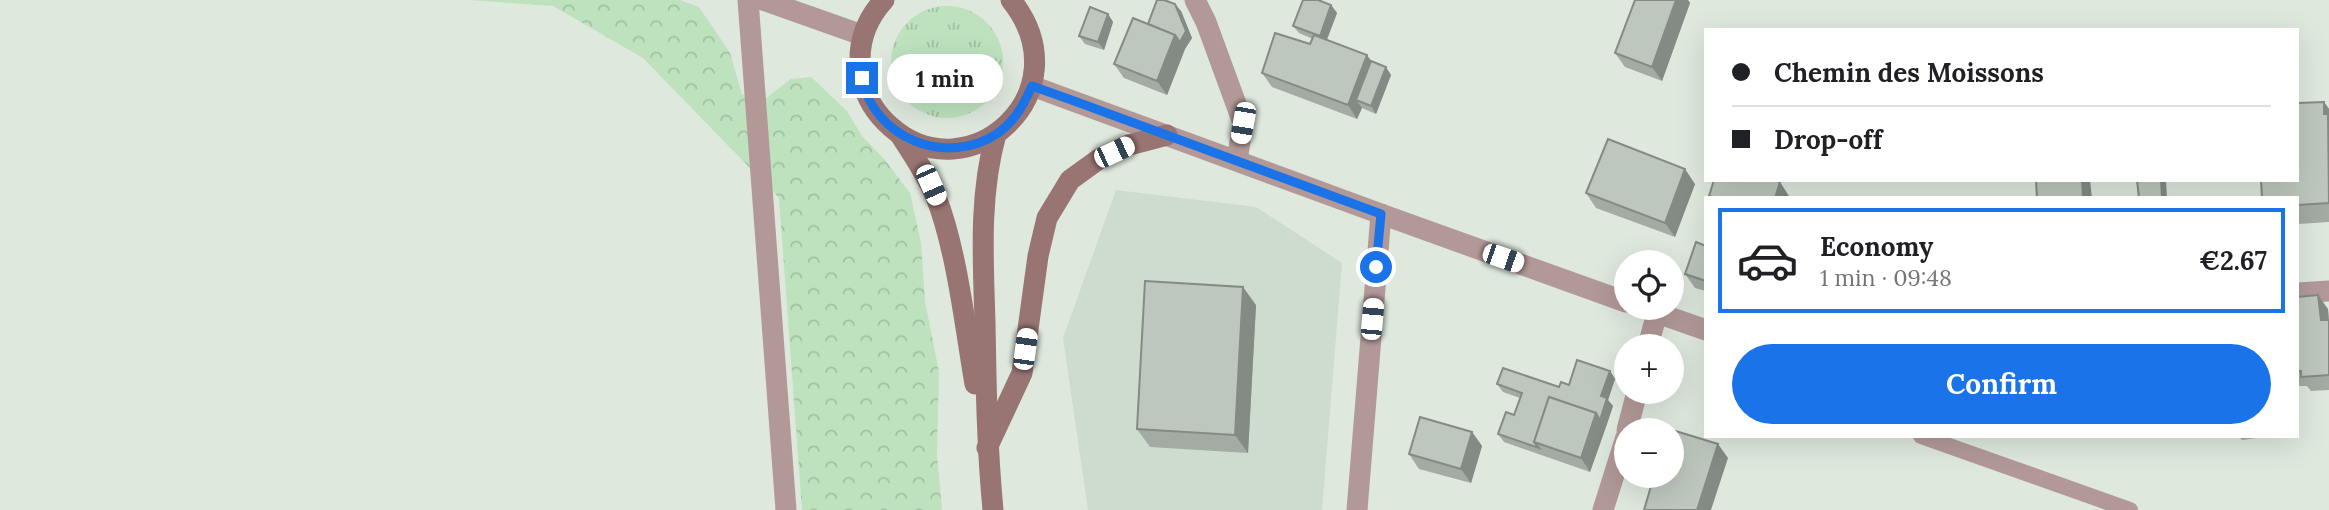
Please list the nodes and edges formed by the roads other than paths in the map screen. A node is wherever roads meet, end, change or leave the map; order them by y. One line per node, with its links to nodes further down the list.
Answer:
1 (748, 0): 21 (street)
2 (763, 0): 6 (street)
3 (884, 0): 6 (main road)
4 (1011, 0): 7 (main road)
5 (1195, 0): 11 (street)
6 (862, 36): 10 (main road)
7 (1032, 86): 8 (main road); 9 (street)
8 (996, 134): 10 (main road); 19 (main road)
9 (1167, 135): 11 (street); 19 (main road)
10 (901, 136): 19 (main road)
11 (1237, 160): 12 (street)
12 (1381, 214): 15 (street); 23 (street)
13 (2329, 291): 14 (street)
14 (2299, 293)
15 (1614, 298)
16 (1678, 320): 17 (street)
17 (1704, 329)
18 (1928, 438): 25 (lane)
19 (987, 448): 22 (main road)
20 (1614, 475): 24 (street)
21 (786, 510)
22 (993, 510)
23 (1357, 510)
24 (1603, 510)
25 (2130, 510)

